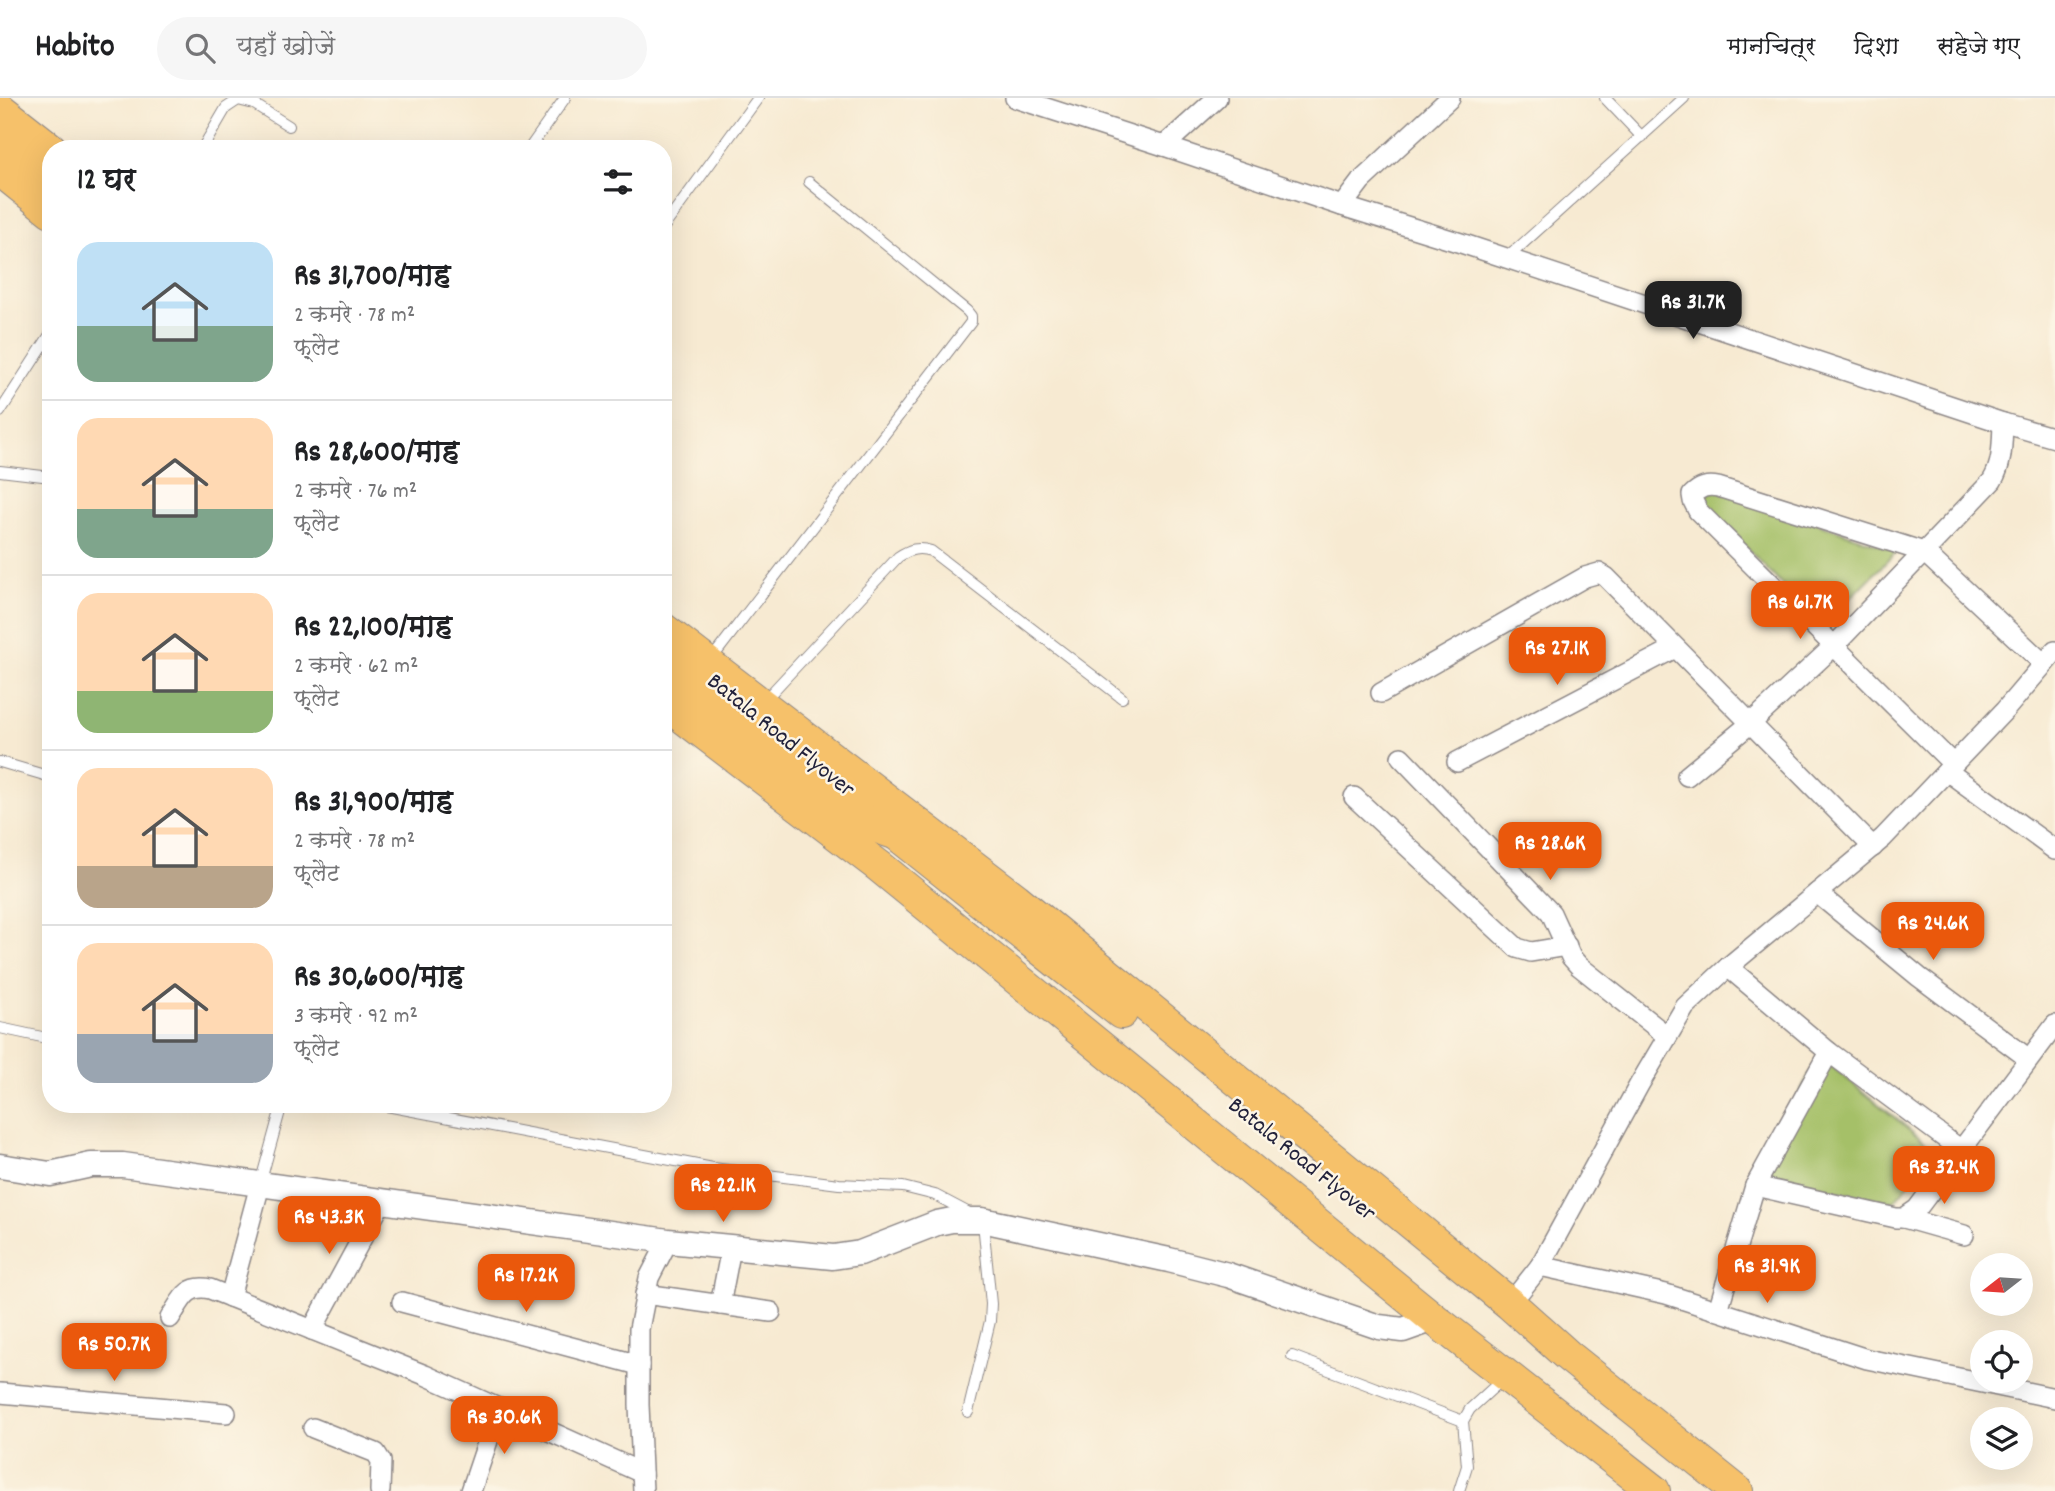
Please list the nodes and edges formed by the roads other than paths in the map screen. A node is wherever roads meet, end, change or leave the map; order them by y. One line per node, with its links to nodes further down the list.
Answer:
1 (565, 98): 13 (lane)
2 (758, 98): 21 (lane)
3 (1216, 98): 15 (street)
4 (1450, 98): 20 (street)
5 (1605, 98): 10 (lane)
6 (1684, 98): 10 (lane)
7 (1025, 99): 15 (street)
8 (0, 109): 14 (main road)
9 (289, 126): 12 (lane)
10 (1642, 137): 22 (lane)
11 (0, 140): 17 (main road)
12 (207, 140)
13 (535, 140)
14 (42, 142)
15 (1164, 146): 20 (street)
16 (0, 170): 19 (main road)
17 (42, 173)
18 (809, 183): 35 (lane)
19 (42, 204)
20 (1342, 206): 22 (street)
21 (672, 216)
22 (1507, 258): 25 (street)
23 (42, 346): 24 (lane)
24 (0, 412)
25 (2003, 423): 26 (street); 29 (street)
26 (2055, 438)
27 (0, 471): 28 (lane)
28 (42, 476)
29 (1924, 552): 31 (street); 31 (street); 34 (street)
30 (672, 636): 35 (main road)
31 (1834, 646): 41 (street); 45 (street)
32 (672, 648): 49 (main road, Batala Road Flyover)
33 (1675, 648): 37 (street); 41 (street); 44 (street)
34 (2049, 657): 45 (street)
35 (708, 664): 39 (main road)
36 (672, 670): 49 (main road, Batala Road Flyover)
37 (1381, 693)
38 (1122, 698): 39 (lane)
39 (761, 705): 77 (main road)
40 (672, 709): 82 (main road)
41 (1750, 724): 47 (street); 50 (street)
42 (1401, 757): 53 (street)
43 (0, 762): 46 (lane)
44 (1457, 762)
45 (1950, 767): 50 (street); 51 (street)
46 (42, 774)
47 (1688, 776)
48 (1354, 797): 53 (street)
49 (894, 832): 99 (main road, Batala Road Flyover)
50 (1873, 847): 52 (street)
51 (2055, 850)
52 (1817, 893): 54 (street); 60 (street)
53 (1567, 946): 57 (street)
54 (1727, 967): 57 (street); 59 (street)
55 (2055, 1025): 60 (street)
56 (0, 1028): 58 (lane)
57 (1667, 1036): 73 (street)
58 (42, 1037)
59 (1829, 1052): 63 (street); 66 (street)
60 (2029, 1059): 63 (street)
61 (280, 1113): 65 (lane)
62 (423, 1113): 69 (lane)
63 (1961, 1150): 68 (street)
64 (0, 1166): 65 (street)
65 (260, 1185): 67 (street); 75 (street)
66 (1755, 1186): 68 (street); 79 (street)
67 (382, 1201): 71 (street); 83 (street)
68 (1904, 1218): 70 (street)
69 (982, 1220): 72 (street); 82 (street); 90 (lane)
70 (1965, 1235)
71 (668, 1241): 72 (street); 74 (street)
72 (731, 1248): 78 (street)
73 (1540, 1266): 77 (street); 79 (street)
74 (645, 1294): 78 (street); 85 (street)
75 (230, 1297): 81 (street); 83 (street)
76 (402, 1302): 85 (street)
77 (1510, 1304): 100 (main road)
78 (720, 1305): 80 (street)
79 (1718, 1310): 88 (street)
80 (771, 1312)
81 (170, 1318)
82 (1434, 1319): 86 (main road)
83 (312, 1330): 89 (street)
84 (1292, 1356): 92 (lane)
85 (639, 1364): 94 (street)
86 (1507, 1376): 92 (lane); 98 (main road)
87 (0, 1393): 91 (street)
88 (2055, 1398)
89 (499, 1408): 94 (street); 96 (street)
90 (968, 1412)
91 (226, 1413)
92 (1463, 1420): 97 (lane)
93 (313, 1428): 95 (street)
94 (642, 1482)
95 (380, 1491)
96 (471, 1491)
97 (1459, 1491)
98 (1654, 1491)
99 (1707, 1491)
100 (1737, 1491)

